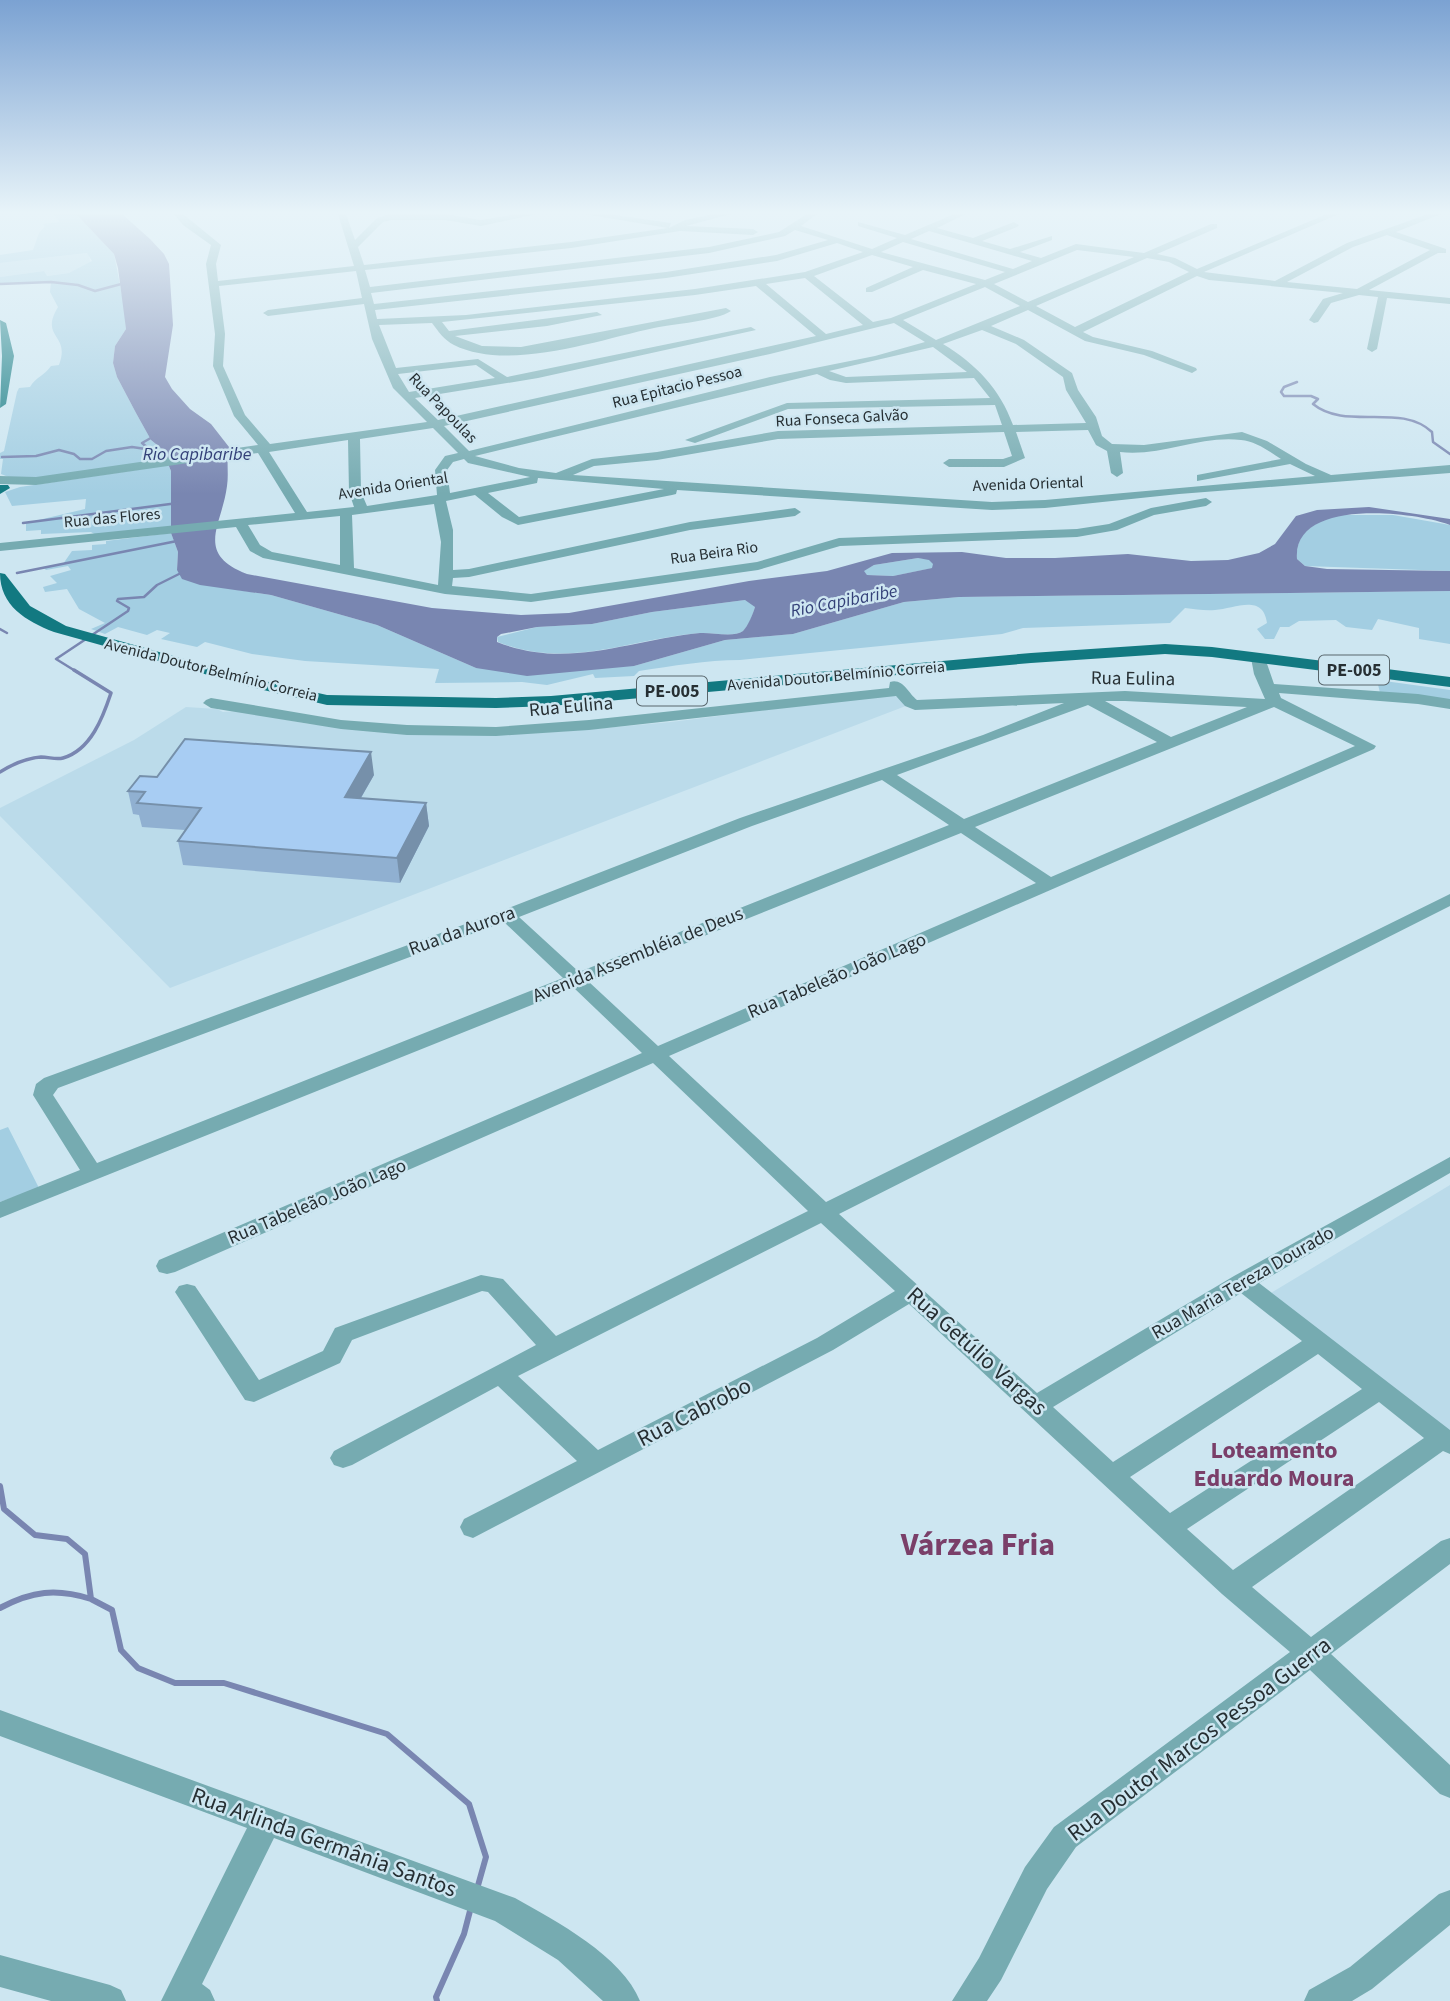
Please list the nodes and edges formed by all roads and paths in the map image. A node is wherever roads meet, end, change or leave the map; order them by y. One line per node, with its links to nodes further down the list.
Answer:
1 (217, 307): 42 (street)
2 (310, 307): 15 (street)
3 (368, 307): 19 (street, Rua Papoulas)
4 (557, 307): 18 (street)
5 (632, 307): 24 (street)
6 (715, 307): 26 (street)
7 (788, 307): 25 (street)
8 (848, 307): 21 (street)
9 (927, 307): 16 (street)
10 (1028, 307): 22 (street, Rua Epitacio Pessoa)
11 (1033, 307): 23 (street)
12 (1126, 307): 23 (street)
13 (1323, 307): 17 (street)
14 (1380, 307): 28 (street)
15 (268, 313)
16 (895, 320): 21 (street); 27 (street)
17 (1314, 320)
18 (436, 321): 19 (street); 24 (street)
19 (373, 322): 32 (street, Rua Papoulas)
20 (0, 323): 34 (main road)
21 (871, 326): 25 (street)
22 (983, 326): 27 (street, Rua Epitacio Pessoa); 39 (street)
23 (1074, 332): 29 (street)
24 (446, 334): 26 (street)
25 (824, 338): 26 (street)
26 (760, 342): 30 (street, Rua Epitacio Pessoa); 33 (street); 38 (street); 45 (street, Rua Epitacio Pessoa)
27 (935, 343): 30 (street, Rua Epitacio Pessoa); 31 (street)
28 (1372, 349)
29 (1192, 370)
30 (820, 371): 31 (street)
31 (973, 371): 36 (street)
32 (391, 372): 33 (street); 35 (street, Rua Papoulas)
33 (505, 380): 35 (street)
34 (2, 386): 37 (main road)
35 (405, 396): 38 (street, Rua Papoulas)
36 (999, 401): 40 (street); 44 (street)
37 (0, 404)
38 (438, 424): 41 (street); 45 (street, Rua Papoulas)
39 (1092, 426): 40 (street, Rua Fonseca Galvão); 43 (street)
40 (1007, 427): 44 (street, Rua Fonseca Galvão); 47 (street)
41 (354, 435): 42 (street); 59 (street)
42 (259, 448): 53 (street); 62 (street)
43 (1113, 449): 46 (street); 49 (street)
44 (669, 454): 51 (street, Rua Fonseca Galvão)
45 (465, 455): 50 (street, Rua Papoulas); 57 (street)
46 (1289, 461): 52 (street); 56 (street)
47 (949, 463)
48 (1450, 469): 52 (street, Avenida Oriental)
49 (1117, 473)
50 (519, 477): 51 (street, Avenida Oriental); 55 (street, Avenida Oriental)
51 (560, 477): 54 (street, Avenida Oriental)
52 (1343, 477): 56 (street, Avenida Oriental)
53 (1, 484)
54 (696, 486): 55 (street); 56 (street, Avenida Oriental)
55 (475, 490): 57 (street, Avenida Oriental)
56 (1179, 490)
57 (441, 499): 59 (street, Avenida Oriental); 66 (street)
58 (1206, 502): 68 (street, Rua Beira Rio)
59 (362, 510): 60 (street, Avenida Oriental)
60 (346, 512): 62 (street, Avenida Oriental); 65 (street)
61 (795, 512): 66 (street)
62 (303, 516): 63 (street, Avenida Oriental)
63 (234, 524): 64 (street, Rua das Flores); 65 (street, Rua Beira Rio)
64 (0, 547)
65 (348, 572): 68 (street, Rua Beira Rio)
66 (447, 574): 68 (street)
67 (0, 577): 69 (main road, Avenida Doutor Belmínio Correia / PE-005)
68 (445, 590)
69 (1258, 657): 70 (main road, Avenida Doutor Belmínio Correia / PE-005); 71 (street)
70 (1450, 682)
71 (1270, 697): 72 (street, Rua Eulina); 74 (street, Rua Eulina); 75 (street, Avenida Assembléia de Deus); 78 (street, Rua Tabeleão João Lago)
72 (1092, 698): 73 (street, Rua Eulina); 75 (street); 76 (street, Rua da Aurora)
73 (211, 703)
74 (1450, 705)
75 (1168, 742): 77 (street, Avenida Assembléia de Deus)
76 (884, 774): 77 (street); 80 (street, Rua da Aurora)
77 (962, 824): 78 (street); 81 (street, Avenida Assembléia de Deus)
78 (1050, 884): 82 (street, Rua Tabeleão João Lago)
79 (1450, 899): 86 (street)
80 (506, 915): 81 (street, Rua Getúlio Vargas); 84 (street, Rua da Aurora)
81 (576, 980): 82 (street, Rua Getúlio Vargas); 84 (street, Avenida Assembléia de Deus)
82 (657, 1054): 86 (street, Rua Getúlio Vargas); 87 (street, Rua Tabeleão João Lago)
83 (1448, 1167): 88 (street, Rua Maria Tereza Dourado)
84 (93, 1173): 85 (street, Avenida Assembléia de Deus)
85 (0, 1210)
86 (823, 1212): 90 (street, Rua Getúlio Vargas); 92 (street)
87 (167, 1266)
88 (1242, 1282): 91 (street); 95 (street, Rua Maria Tereza Dourado)
89 (187, 1292): 92 (street)
90 (912, 1292): 95 (street, Rua Getúlio Vargas); 98 (street, Rua Cabrobo)
91 (1320, 1341): 94 (street); 99 (street)
92 (553, 1348): 93 (street)
93 (500, 1374): 97 (street); 98 (street)
94 (1381, 1389): 96 (street); 101 (street)
95 (1037, 1405): 99 (street, Rua Getúlio Vargas)
96 (1446, 1441): 103 (street)
97 (343, 1458)
98 (595, 1463): 100 (street, Rua Cabrobo)
99 (1113, 1475): 101 (street, Rua Getúlio Vargas)
100 (473, 1527)
101 (1169, 1527): 103 (street, Rua Getúlio Vargas)
102 (1450, 1549): 104 (street, Rua Doutor Marcos Pessoa Guerra)
103 (1232, 1586): 104 (street, Rua Getúlio Vargas)
104 (1312, 1654): 106 (street, Rua Getúlio Vargas); 113 (street, Rua Doutor Marcos Pessoa Guerra)
105 (0, 1723): 107 (street, Rua Arlinda Germânia Santos)
106 (1450, 1784)
107 (267, 1821): 110 (street); 112 (street, Rua Arlinda Germânia Santos)
108 (1450, 1905): 114 (street)
109 (0, 1971): 111 (street)
110 (186, 1997)
111 (110, 2001)
112 (624, 2001)
113 (968, 2001)
114 (1320, 2001)

